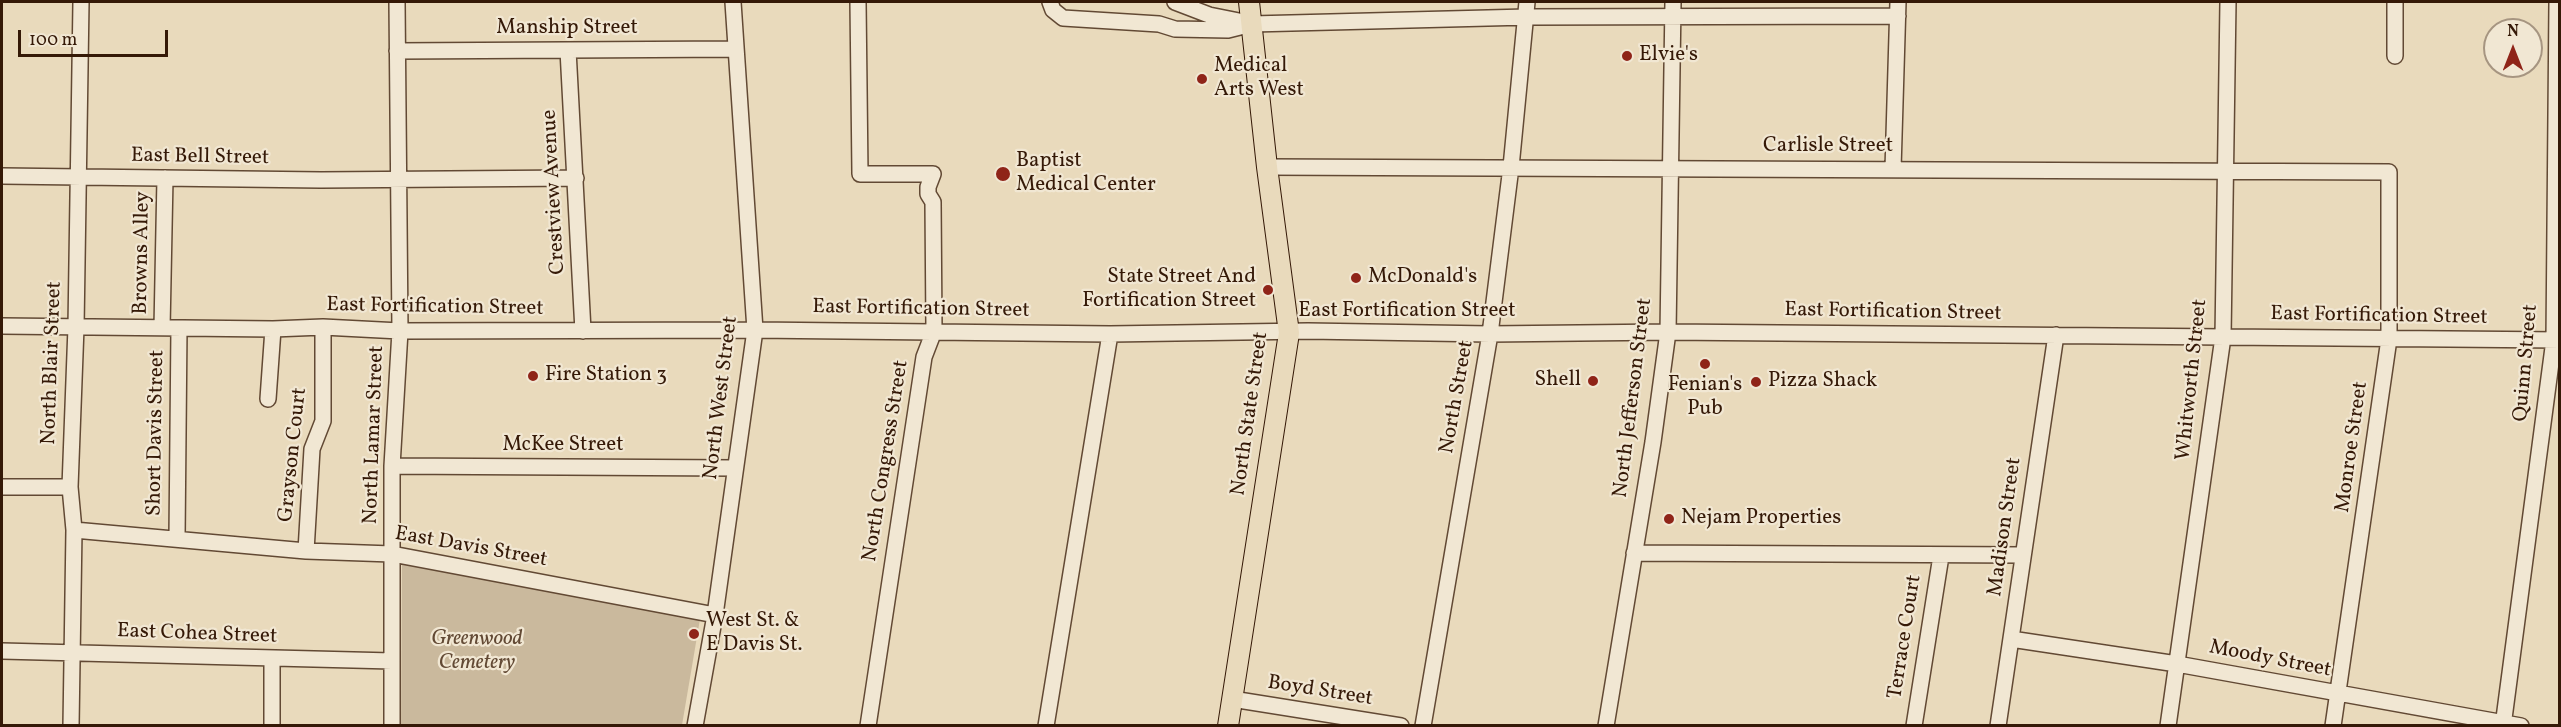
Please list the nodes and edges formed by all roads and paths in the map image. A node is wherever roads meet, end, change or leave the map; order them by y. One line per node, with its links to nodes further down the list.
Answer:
1 (81, 2): 26 (street, North Blair Street)
2 (397, 2): 16 (street, North Lamar Street)
3 (733, 2): 15 (street, North West Street)
4 (858, 2): 39 (street, North Congress Street)
5 (1050, 2): 14 (street)
6 (1175, 2): 14 (street)
7 (1249, 2): 14 (main road, North State Street)
8 (2228, 2): 23 (street, Whitworth Street)
9 (2395, 2): 18 (street)
10 (2557, 2): 47 (street, Quinn Street)
11 (1898, 5): 13 (street); 22 (street)
12 (1527, 9): 13 (street); 14 (street); 20 (street, North Street)
13 (1673, 9): 21 (street, North Jefferson Street)
14 (1252, 24): 19 (main road, North State Street)
15 (736, 49): 17 (street, Manship Street); 36 (street, North West Street)
16 (398, 51): 17 (street, Manship Street); 29 (street, North Lamar Street)
17 (568, 51): 28 (street, Crestview Avenue)
18 (2395, 56)
19 (1267, 167): 20 (street, Carlisle Street); 41 (main road, North State Street)
20 (1511, 167): 21 (street, Carlisle Street); 43 (street, North Street)
21 (1671, 168): 22 (street, Carlisle Street); 40 (street, North Jefferson Street)
22 (1893, 169): 23 (street, Carlisle Street)
23 (2225, 172): 24 (street, Carlisle Street); 45 (street, Whitworth Street)
24 (2389, 172): 46 (street, Monroe Street)
25 (2, 176): 26 (street, East Bell Street)
26 (79, 177): 27 (street, East Bell Street); 31 (street, North Blair Street)
27 (165, 178): 29 (street, East Bell Street); 33 (street, Browns Alley)
28 (576, 178): 29 (street, East Bell Street); 38 (street, Crestview Avenue)
29 (397, 180): 37 (street, North Lamar Street)
30 (2, 326): 31 (street, East Fortification Street)
31 (76, 327): 33 (street, East Fortification Street); 52 (street, North Blair Street)
32 (323, 327): 35 (street, East Fortification Street); 37 (street, East Fortification Street); 55 (street, Grayson Court)
33 (162, 328): 34 (street, East Fortification Street)
34 (179, 328): 35 (street, East Fortification Street); 54 (street, Short Davis Street)
35 (273, 329): 48 (street)
36 (755, 330): 38 (street, East Fortification Street); 39 (street, East Fortification Street); 50 (street, North West Street)
37 (400, 331): 38 (street, East Fortification Street); 49 (street, North Lamar Street)
38 (583, 331)
39 (934, 331): 42 (street, East Fortification Street); 74 (street, North Congress Street)
40 (1668, 332): 43 (street, East Fortification Street); 44 (street, East Fortification Street); 56 (street, North Jefferson Street)
41 (1289, 333): 42 (street, East Fortification Street); 43 (street, East Fortification Street); 68 (main road, North State Street)
42 (1110, 334): 75 (street)
43 (1490, 334): 78 (street, North Street)
44 (2056, 335): 45 (street, East Fortification Street); 58 (street, Madison Street)
45 (2223, 337): 46 (street, East Fortification Street); 66 (street, Whitworth Street)
46 (2389, 339): 47 (street, East Fortification Street); 67 (street, Monroe Street)
47 (2557, 340): 69 (street, Quinn Street)
48 (268, 399)
49 (392, 466): 50 (street, McKee Street); 57 (street, North Lamar Street)
50 (734, 468): 60 (street, North West Street)
51 (2, 487): 52 (street)
52 (70, 487): 53 (street, North Blair Street)
53 (74, 530): 54 (street, East Davis Street); 63 (street, North Blair Street)
54 (177, 538): 55 (street, East Davis Street)
55 (306, 551): 57 (street, East Davis Street)
56 (1634, 553): 59 (street); 79 (street, North Jefferson Street)
57 (392, 554): 60 (street, East Davis Street); 65 (street, North Lamar Street)
58 (2022, 555): 59 (street); 61 (street, Madison Street)
59 (1941, 556): 80 (street, Terrace Court)
60 (714, 615): 73 (street, North West Street)
61 (2011, 639): 66 (street, Moody Street); 81 (street, Madison Street)
62 (2, 651): 63 (street, East Cohea Street)
63 (72, 652): 64 (street, East Cohea Street); 70 (street, North Blair Street)
64 (272, 658): 65 (street, East Cohea Street); 71 (street)
65 (392, 661): 72 (street, North Lamar Street)
66 (2177, 664): 67 (street, Moody Street); 82 (street, Whitworth Street)
67 (2338, 694): 69 (street, Moody Street); 83 (street, Monroe Street)
68 (1232, 699): 76 (main road, North State Street); 77 (street, Boyd Street)
69 (2503, 724): 84 (street, Moody Street)
70 (71, 726)
71 (272, 726)
72 (392, 726)
73 (695, 726)
74 (868, 726)
75 (1046, 726)
76 (1228, 726)
77 (1401, 726)
78 (1423, 726)
79 (1606, 726)
80 (1914, 726)
81 (1998, 726)
82 (2168, 726)
83 (2333, 726)
84 (2521, 726)

